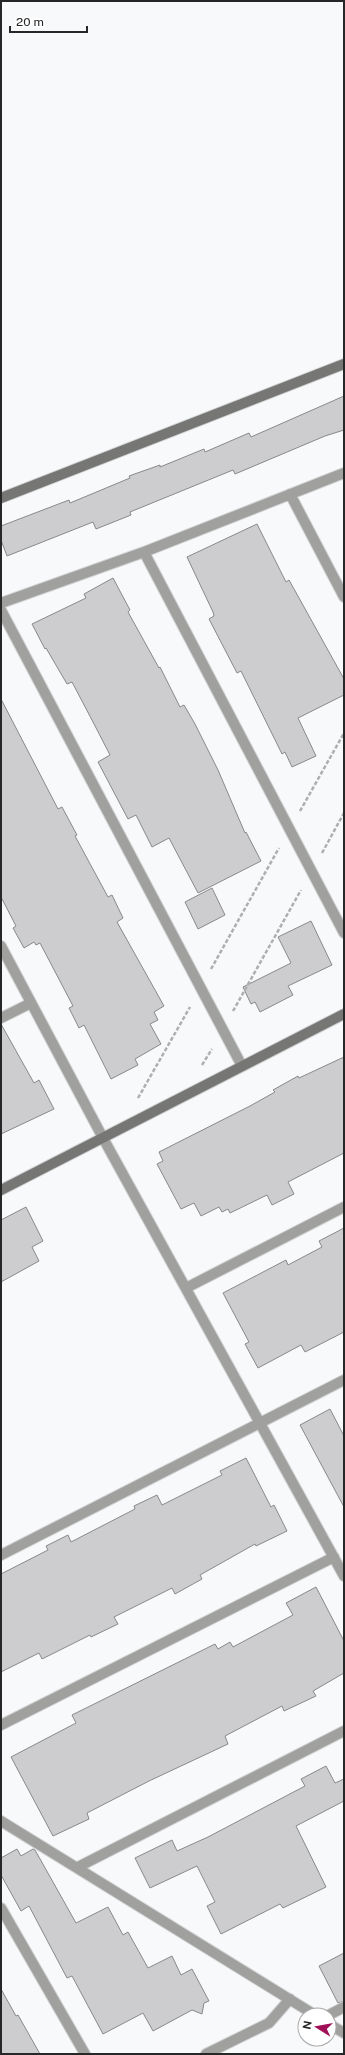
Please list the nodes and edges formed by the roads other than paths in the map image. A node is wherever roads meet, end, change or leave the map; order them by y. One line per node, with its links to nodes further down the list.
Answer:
1 (344, 364): 4 (street)
2 (344, 473): 3 (street)
3 (290, 494): 5 (street); 6 (street)
4 (1, 498)
5 (144, 552): 7 (street); 9 (street)
6 (344, 597)
7 (1, 603)
8 (1, 610): 14 (street)
9 (344, 933)
10 (1, 946): 11 (street)
11 (31, 1003): 13 (street); 15 (street)
12 (344, 1014): 14 (street)
13 (1, 1018)
14 (242, 1066): 15 (street)
15 (103, 1138): 16 (street); 18 (street)
16 (1, 1190)
17 (344, 1207): 18 (street)
18 (186, 1288): 20 (street)
19 (344, 1380): 20 (street)
20 (260, 1423): 21 (street); 22 (street)
21 (1, 1555)
22 (334, 1557): 23 (street); 24 (street)
23 (344, 1576)
24 (1, 1725)
25 (344, 1732): 27 (street)
26 (1, 1821): 27 (street)
27 (78, 1867): 29 (street)
28 (1, 1908): 31 (street)
29 (290, 1999): 30 (street); 32 (street)
30 (302, 2007)
31 (85, 2054)
32 (206, 2054)

